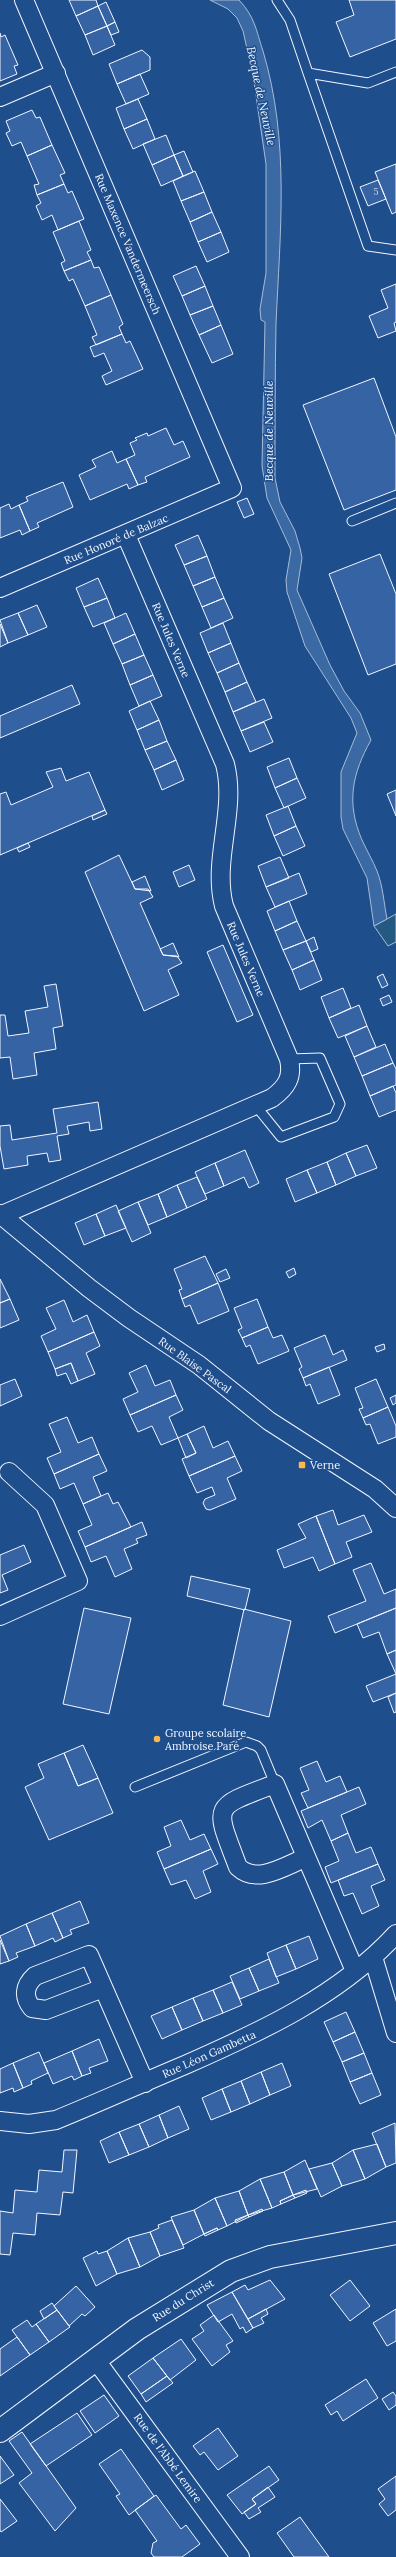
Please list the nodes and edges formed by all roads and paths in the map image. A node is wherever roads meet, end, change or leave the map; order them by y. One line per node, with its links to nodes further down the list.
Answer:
1 (24, 0): 4 (street, Rue Maxence Vandermeersch)
2 (277, 0): 5 (lane)
3 (396, 72): 5 (lane)
4 (56, 73): 6 (street); 8 (street, Rue Maxence Vandermeersch)
5 (308, 73): 7 (lane)
6 (0, 97)
7 (396, 250)
8 (232, 488): 11 (street, Rue Honoré de Balzac)
9 (396, 503): 10 (lane)
10 (352, 522)
11 (126, 535): 12 (street, Rue Honoré de Balzac); 13 (street, Rue Jules Verne)
12 (0, 588)
13 (289, 1058): 14 (street, Rue Jules Verne); 14 (lane)
14 (256, 1106): 15 (street, Rue Jules Verne)
15 (1, 1214): 17 (street, Rue Blaise Pascal)
16 (9, 1472): 18 (street)
17 (396, 1508)
18 (0, 1616)
19 (275, 1784): 20 (lane); 21 (street); 21 (street)
20 (135, 1787)
21 (305, 1858): 24 (street)
22 (396, 1934): 23 (street, Rue Léon Gambetta)
23 (373, 1957): 24 (street, Rue Léon Gambetta); 26 (street)
24 (355, 1971): 27 (street, Rue Léon Gambetta)
25 (103, 1988): 27 (street)
26 (396, 2032)
27 (144, 2082): 28 (street, Rue Léon Gambetta)
28 (0, 2121)
29 (396, 2233): 30 (street, Rue du Christ)
30 (95, 2359): 31 (street, Rue du Christ); 32 (street, Rue de l'Abbé Lemire)
31 (0, 2431)
32 (240, 2557)

